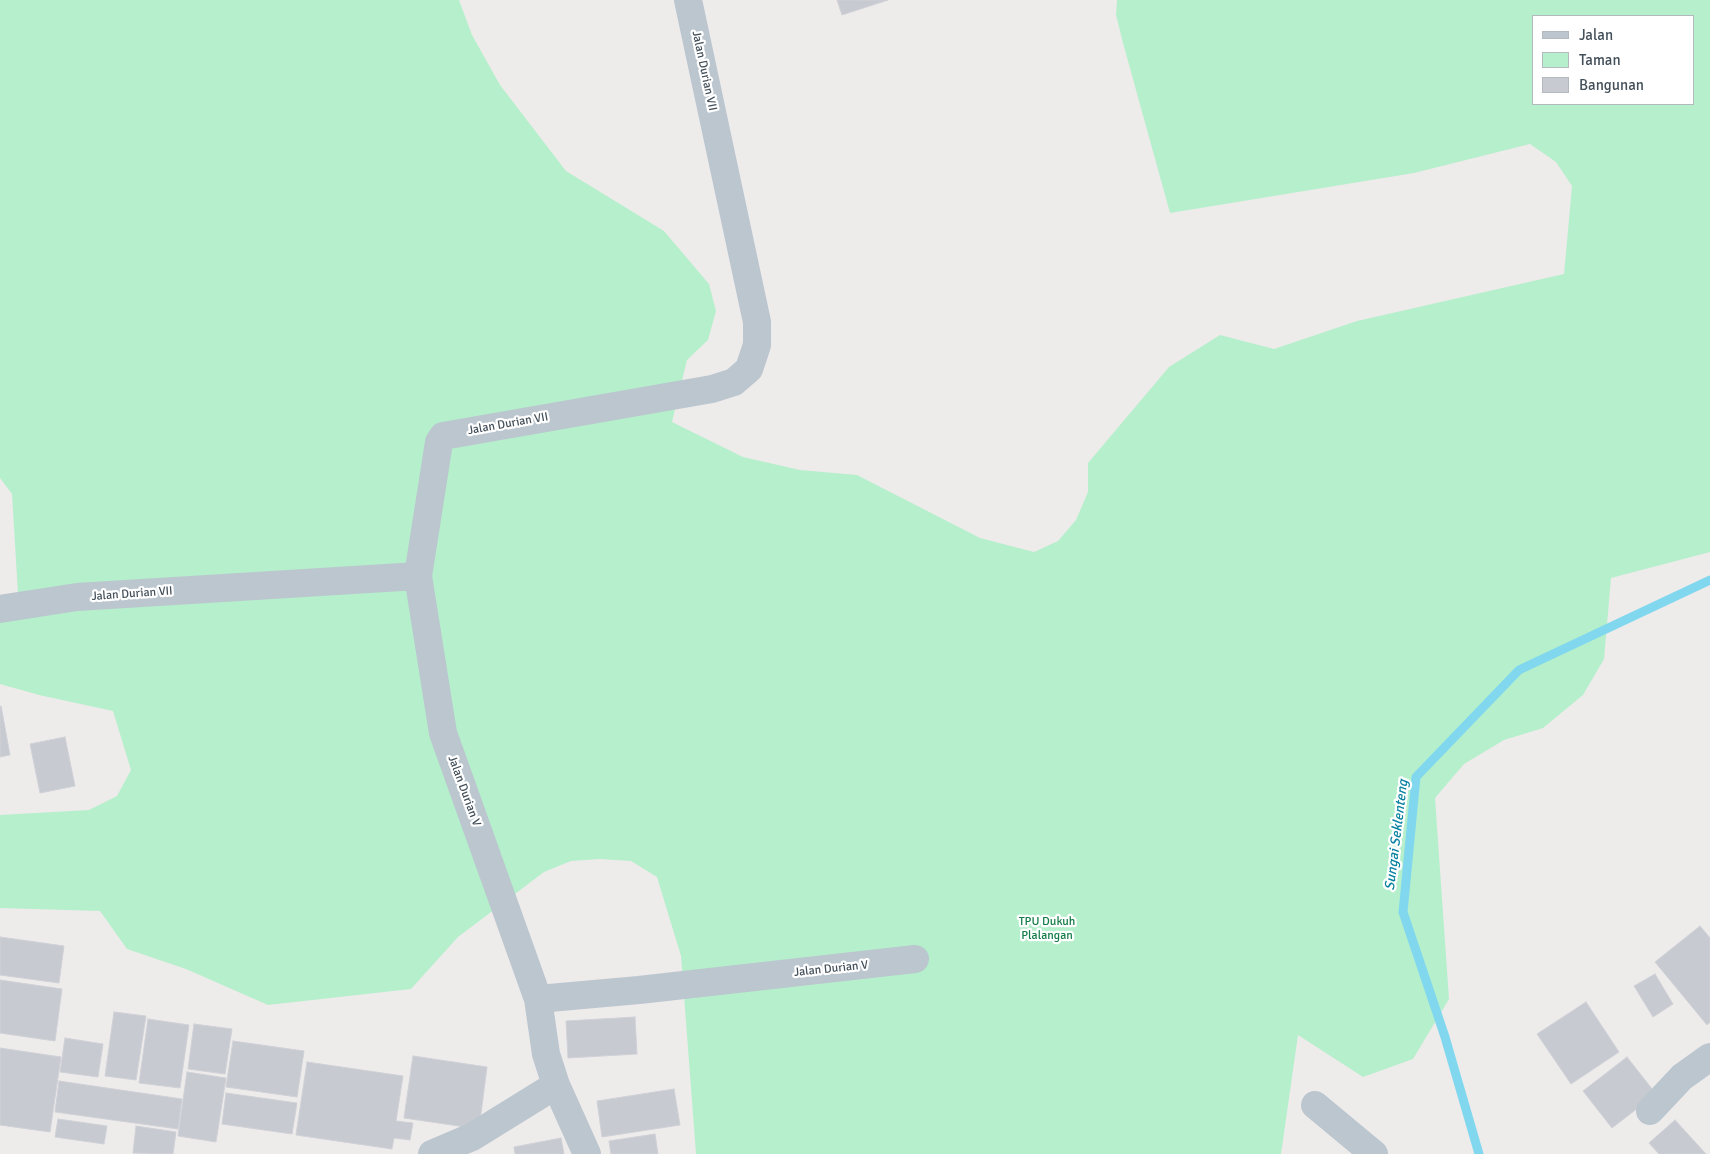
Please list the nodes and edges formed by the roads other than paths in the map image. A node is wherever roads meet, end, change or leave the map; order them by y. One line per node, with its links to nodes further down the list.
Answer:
1 (688, 0): 2 (street, Jalan Durian VII)
2 (418, 576): 3 (street, Jalan Durian VII); 5 (street, Jalan Durian V)
3 (0, 609)
4 (915, 959): 5 (street, Jalan Durian V)
5 (538, 999): 7 (street, Jalan Durian V)
6 (1710, 1057): 9 (street)
7 (556, 1085): 10 (street); 11 (street, Jalan Durian V)
8 (1315, 1105): 12 (street)
9 (1650, 1111)
10 (432, 1154)
11 (587, 1154)
12 (1374, 1154)

